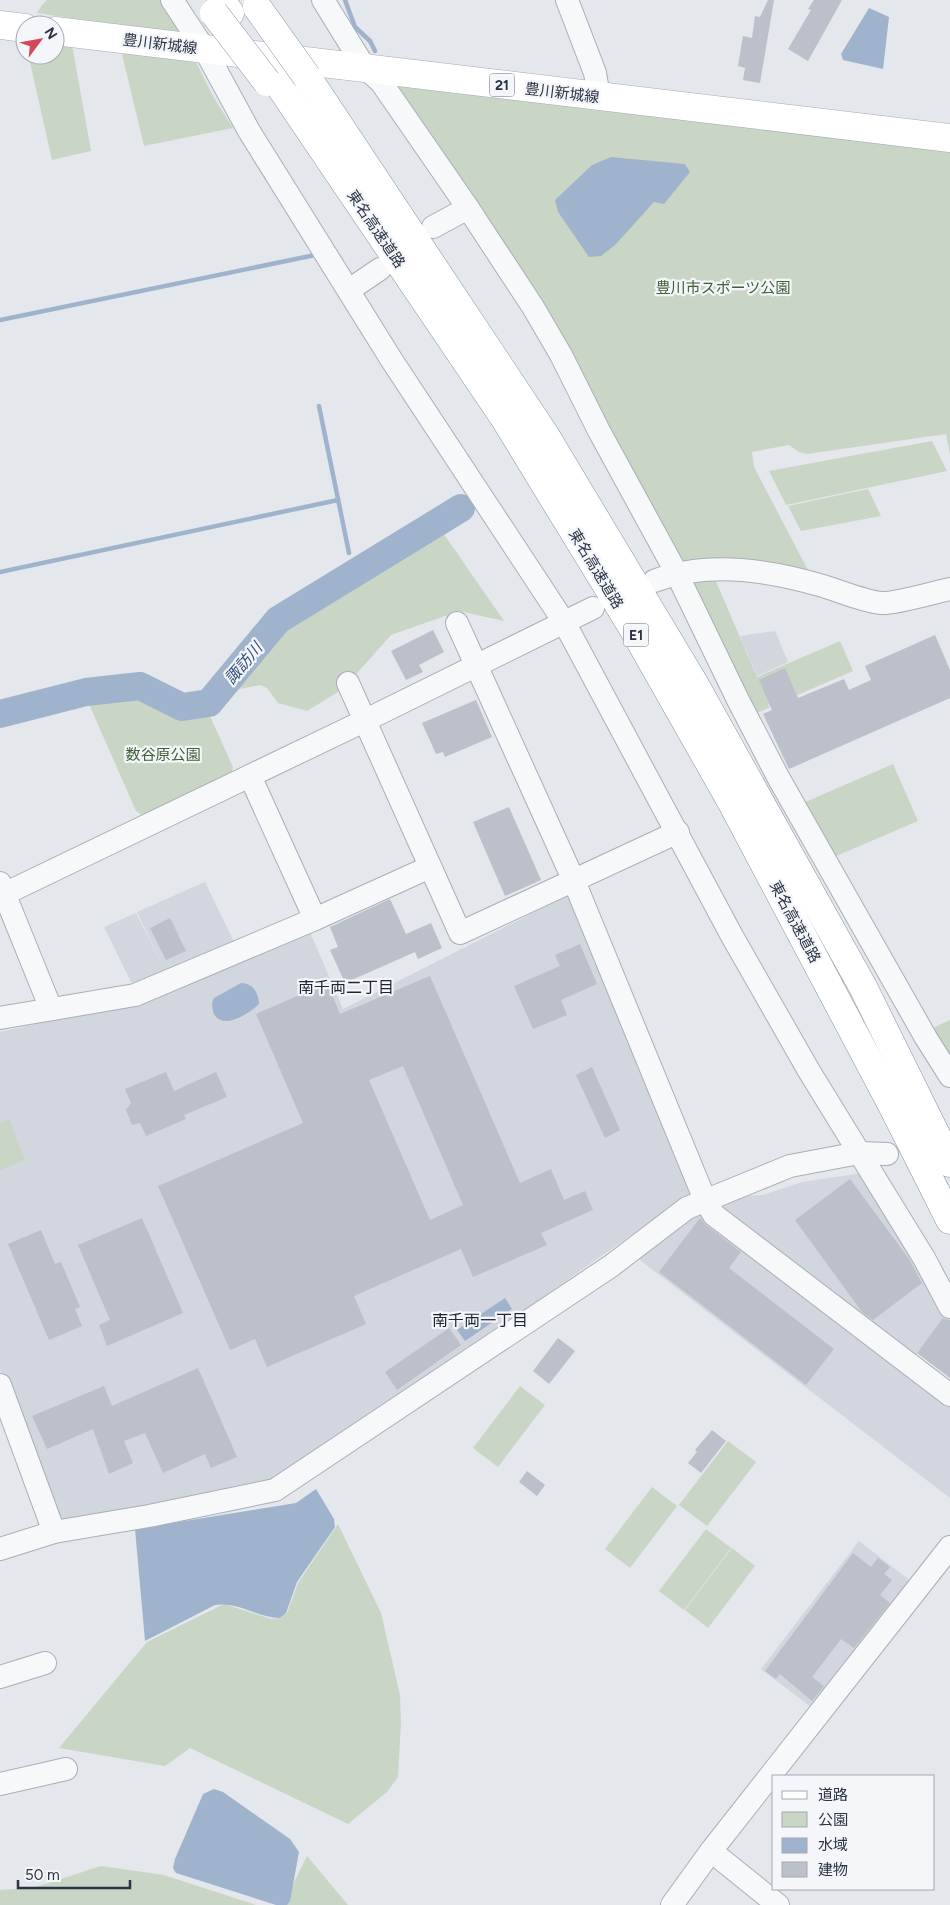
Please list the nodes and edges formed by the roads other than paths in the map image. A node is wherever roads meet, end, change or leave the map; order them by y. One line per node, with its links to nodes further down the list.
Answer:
1 (172, 0): 8 (street)
2 (323, 0): 9 (street)
3 (567, 0): 10 (street)
4 (230, 5): 36 (main road, 東名高速道路 / E1, bridge); 38 (main road, 東名高速道路 / E1)
5 (0, 25): 6 (main road)
6 (15, 27)
7 (65, 32): 8 (main road, 豊川新城線 / 21)
8 (205, 50): 9 (main road, 豊川新城線 / 21); 15 (street)
9 (365, 68): 10 (main road, 豊川新城線 / 21); 12 (street)
10 (599, 97): 11 (main road, 豊川新城線 / 21)
11 (950, 138)
12 (468, 208): 13 (street); 16 (street)
13 (433, 227)
14 (380, 269): 15 (street)
15 (349, 290): 21 (street)
16 (676, 572): 17 (street); 18 (street); 33 (street)
17 (654, 581)
18 (950, 589)
19 (593, 608): 21 (street)
20 (457, 622): 22 (street)
21 (564, 622): 22 (street); 26 (street)
22 (477, 665): 24 (street); 28 (street)
23 (348, 684): 24 (street)
24 (364, 721): 25 (street); 27 (street)
25 (250, 776): 29 (street); 30 (street)
26 (678, 832): 28 (street); 34 (street)
27 (430, 867): 28 (street); 30 (street)
28 (574, 881): 37 (street)
29 (2, 891): 31 (street)
30 (315, 919): 31 (street)
31 (51, 1009): 32 (street)
32 (0, 1018)
33 (950, 1076)
34 (859, 1153): 35 (street); 37 (street); 39 (street)
35 (888, 1154)
36 (950, 1162)
37 (705, 1200): 41 (street); 42 (street)
38 (950, 1220)
39 (950, 1307)
40 (0, 1385): 42 (street)
41 (950, 1395)
42 (54, 1532): 44 (street)
43 (950, 1547): 49 (street)
44 (0, 1549)
45 (45, 1663): 46 (street)
46 (0, 1677)
47 (66, 1769): 48 (street)
48 (0, 1784)
49 (712, 1851): 50 (street); 51 (street)
50 (672, 1905)
51 (778, 1905)

